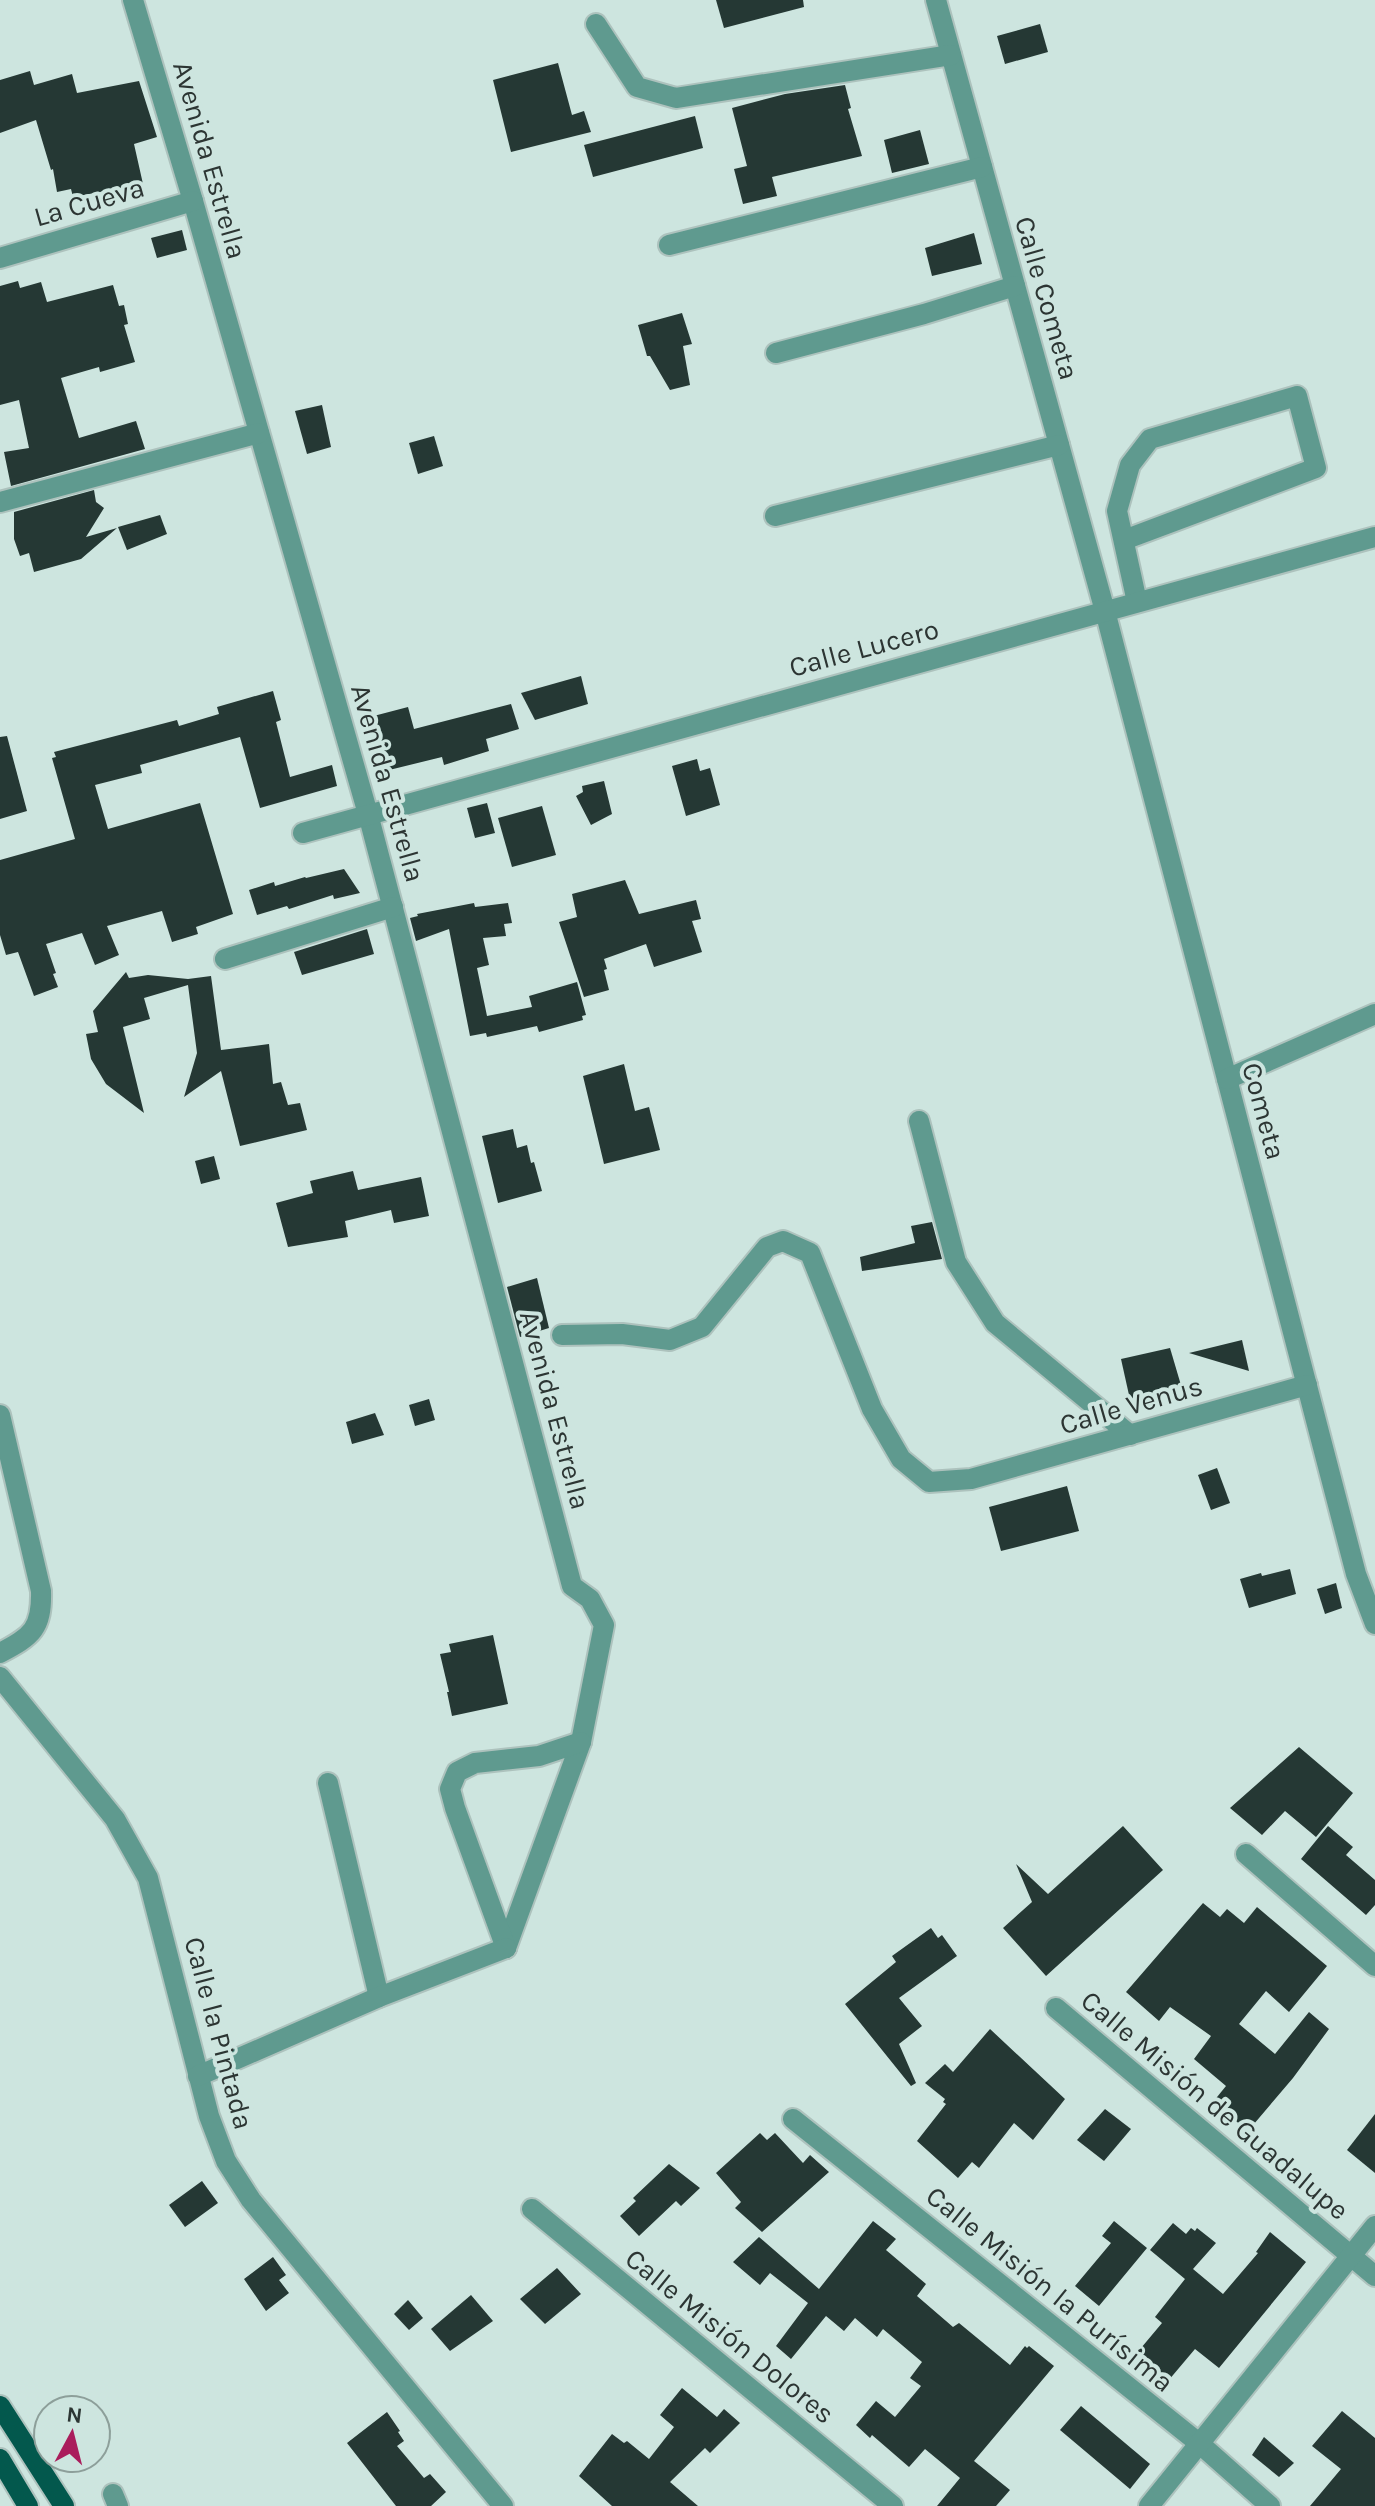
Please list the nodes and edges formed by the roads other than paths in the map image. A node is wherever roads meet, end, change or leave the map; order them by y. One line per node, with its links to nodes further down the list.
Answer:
1 (133, 0): 6 (street, Avenida Estrella)
2 (936, 0): 4 (street, Calle Cometa)
3 (596, 24): 4 (street)
4 (951, 55): 5 (street, Calle Cometa)
5 (982, 167): 7 (street); 9 (street, Calle Cometa)
6 (193, 201): 8 (street, La Cueva); 11 (street, Avenida Estrella)
7 (669, 245)
8 (0, 258)
9 (1015, 286): 10 (street); 12 (street, Calle Cometa)
10 (776, 353)
11 (259, 433): 13 (street); 19 (street, Avenida Estrella)
12 (1059, 445): 14 (street); 18 (street, Calle Cometa)
13 (0, 502)
14 (775, 516)
15 (1375, 537): 17 (street, Calle Lucero)
16 (1124, 540): 16 (street); 17 (street)
17 (1137, 602): 18 (street, Calle Lucero)
18 (1105, 611): 19 (street, Calle Lucero); 24 (street, Cometa)
19 (368, 814): 20 (street, Calle Lucero); 21 (street, Avenida Estrella)
20 (303, 833)
21 (393, 907): 22 (street); 33 (street, Avenida Estrella)
22 (225, 959)
23 (1375, 1014): 24 (street)
24 (1227, 1079): 27 (street, Cometa)
25 (919, 1121): 29 (street)
26 (562, 1335): 29 (street, Calle Venus)
27 (1307, 1385): 29 (street, Calle Venus); 30 (street, Cometa)
28 (0, 1415): 31 (street)
29 (1130, 1435)
30 (1375, 1624)
31 (0, 1653)
32 (0, 1677): 40 (street, Calle la Pintada)
33 (581, 1742): 36 (street); 36 (street)
34 (328, 1783): 38 (street)
35 (1246, 1854): 37 (street)
36 (506, 1948): 38 (street)
37 (1375, 1966)
38 (379, 1997): 40 (street)
39 (1056, 2008): 44 (street, Calle Misión de Guadalupe)
40 (198, 2076): 49 (street, Calle la Pintada)
41 (793, 2119): 47 (street, Calle Misión la Purísima)
42 (532, 2209): 52 (street, Calle Misión Dolores)
43 (1375, 2226): 44 (street)
44 (1351, 2255): 45 (street, Calle Misión de Guadalupe); 47 (street)
45 (1375, 2276)
46 (0, 2406): 51 (main road)
47 (1200, 2444): 53 (street); 54 (street, Calle Misión la Purísima)
48 (0, 2459): 50 (main road)
49 (501, 2505)
50 (28, 2506)
51 (64, 2506)
52 (893, 2506)
53 (1149, 2506)
54 (1270, 2506)

